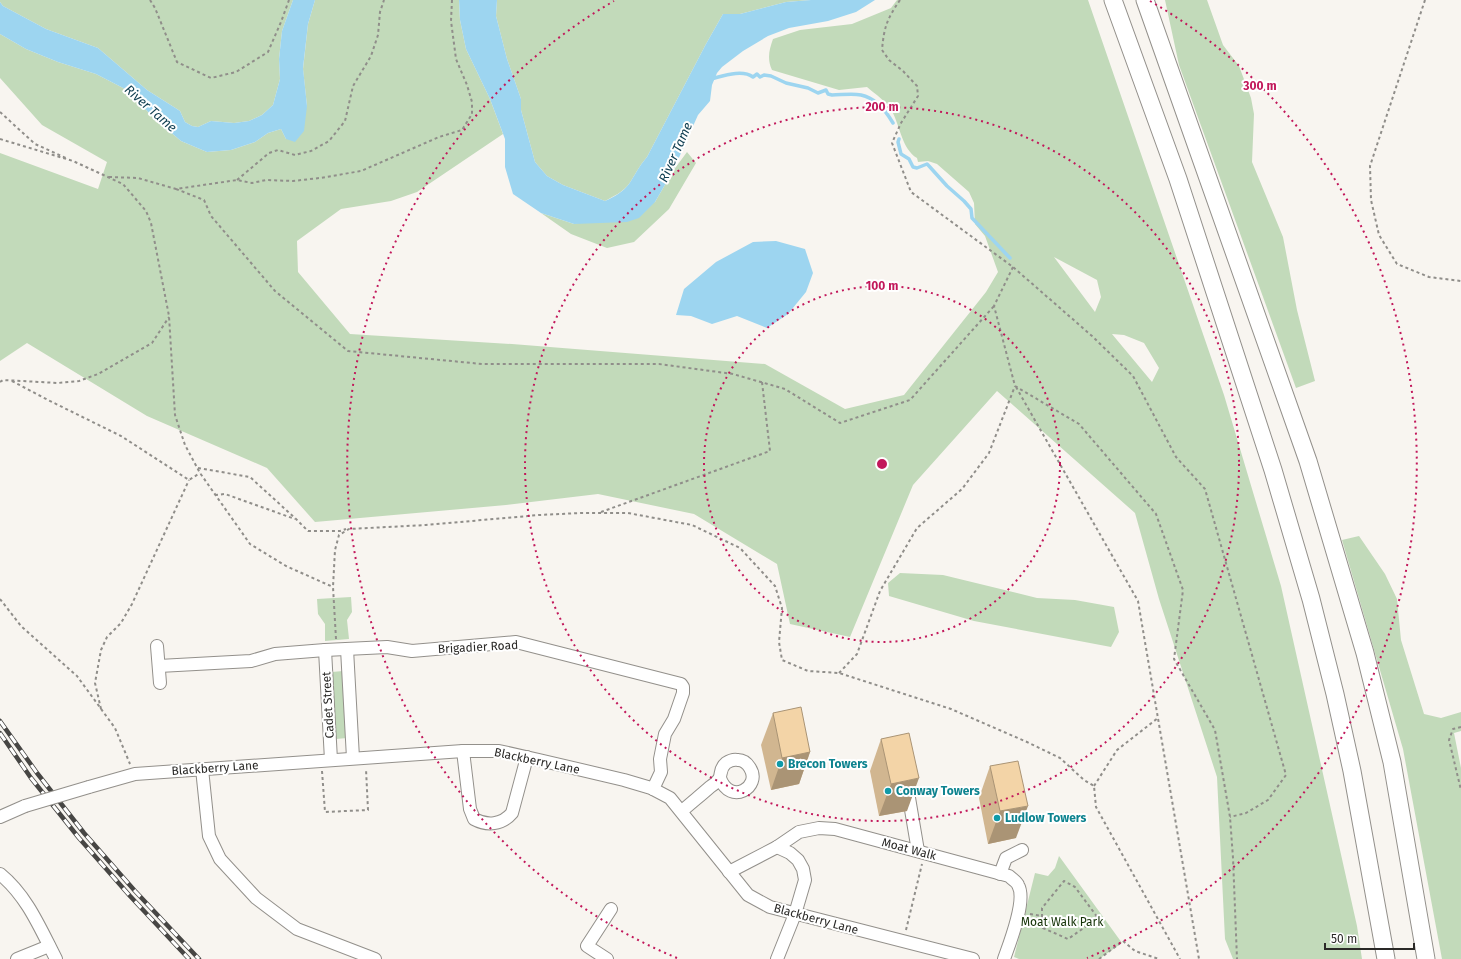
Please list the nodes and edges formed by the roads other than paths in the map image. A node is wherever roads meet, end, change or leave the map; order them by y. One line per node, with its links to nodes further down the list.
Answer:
1 (1113, 0): 34 (highway)
2 (1145, 0): 35 (highway)
3 (158, 646): 5 (street)
4 (336, 650): 5 (street, Brigadier Road); 9 (street, Cadet Street); 10 (street, Cadet Street); 14 (street, Brigadier Road)
5 (159, 666): 6 (street)
6 (160, 683)
7 (463, 751): 8 (street, Blackberry Lane); 8 (street); 9 (street, Blackberry Lane)
8 (527, 757): 14 (street, Blackberry Lane)
9 (353, 758): 10 (street, Blackberry Lane)
10 (326, 760): 11 (street, Blackberry Lane)
11 (202, 769): 16 (street, Blackberry Lane, bridge); 29 (street)
12 (906, 777): 19 (street)
13 (720, 778): 15 (street)
14 (653, 789): 15 (street, Blackberry Lane)
15 (682, 811): 20 (street, Blackberry Lane)
16 (0, 817)
17 (776, 847): 19 (street, Moat Walk); 20 (street, Moat Walk); 24 (street)
18 (1022, 850): 22 (street)
19 (921, 852): 22 (street, Moat Walk)
20 (729, 872): 24 (street, Blackberry Lane)
21 (0, 874): 25 (street)
22 (1000, 874): 33 (street, Moat Walk)
23 (611, 909): 30 (street)
24 (795, 914): 26 (street, Blackberry Lane); 31 (street)
25 (49, 946): 27 (street); 28 (street)
26 (951, 956): 32 (street, Blackberry Lane)
27 (17, 959)
28 (56, 959)
29 (375, 959)
30 (607, 959)
31 (777, 959)
32 (973, 959)
33 (1004, 959)
34 (1386, 959)
35 (1426, 959)

